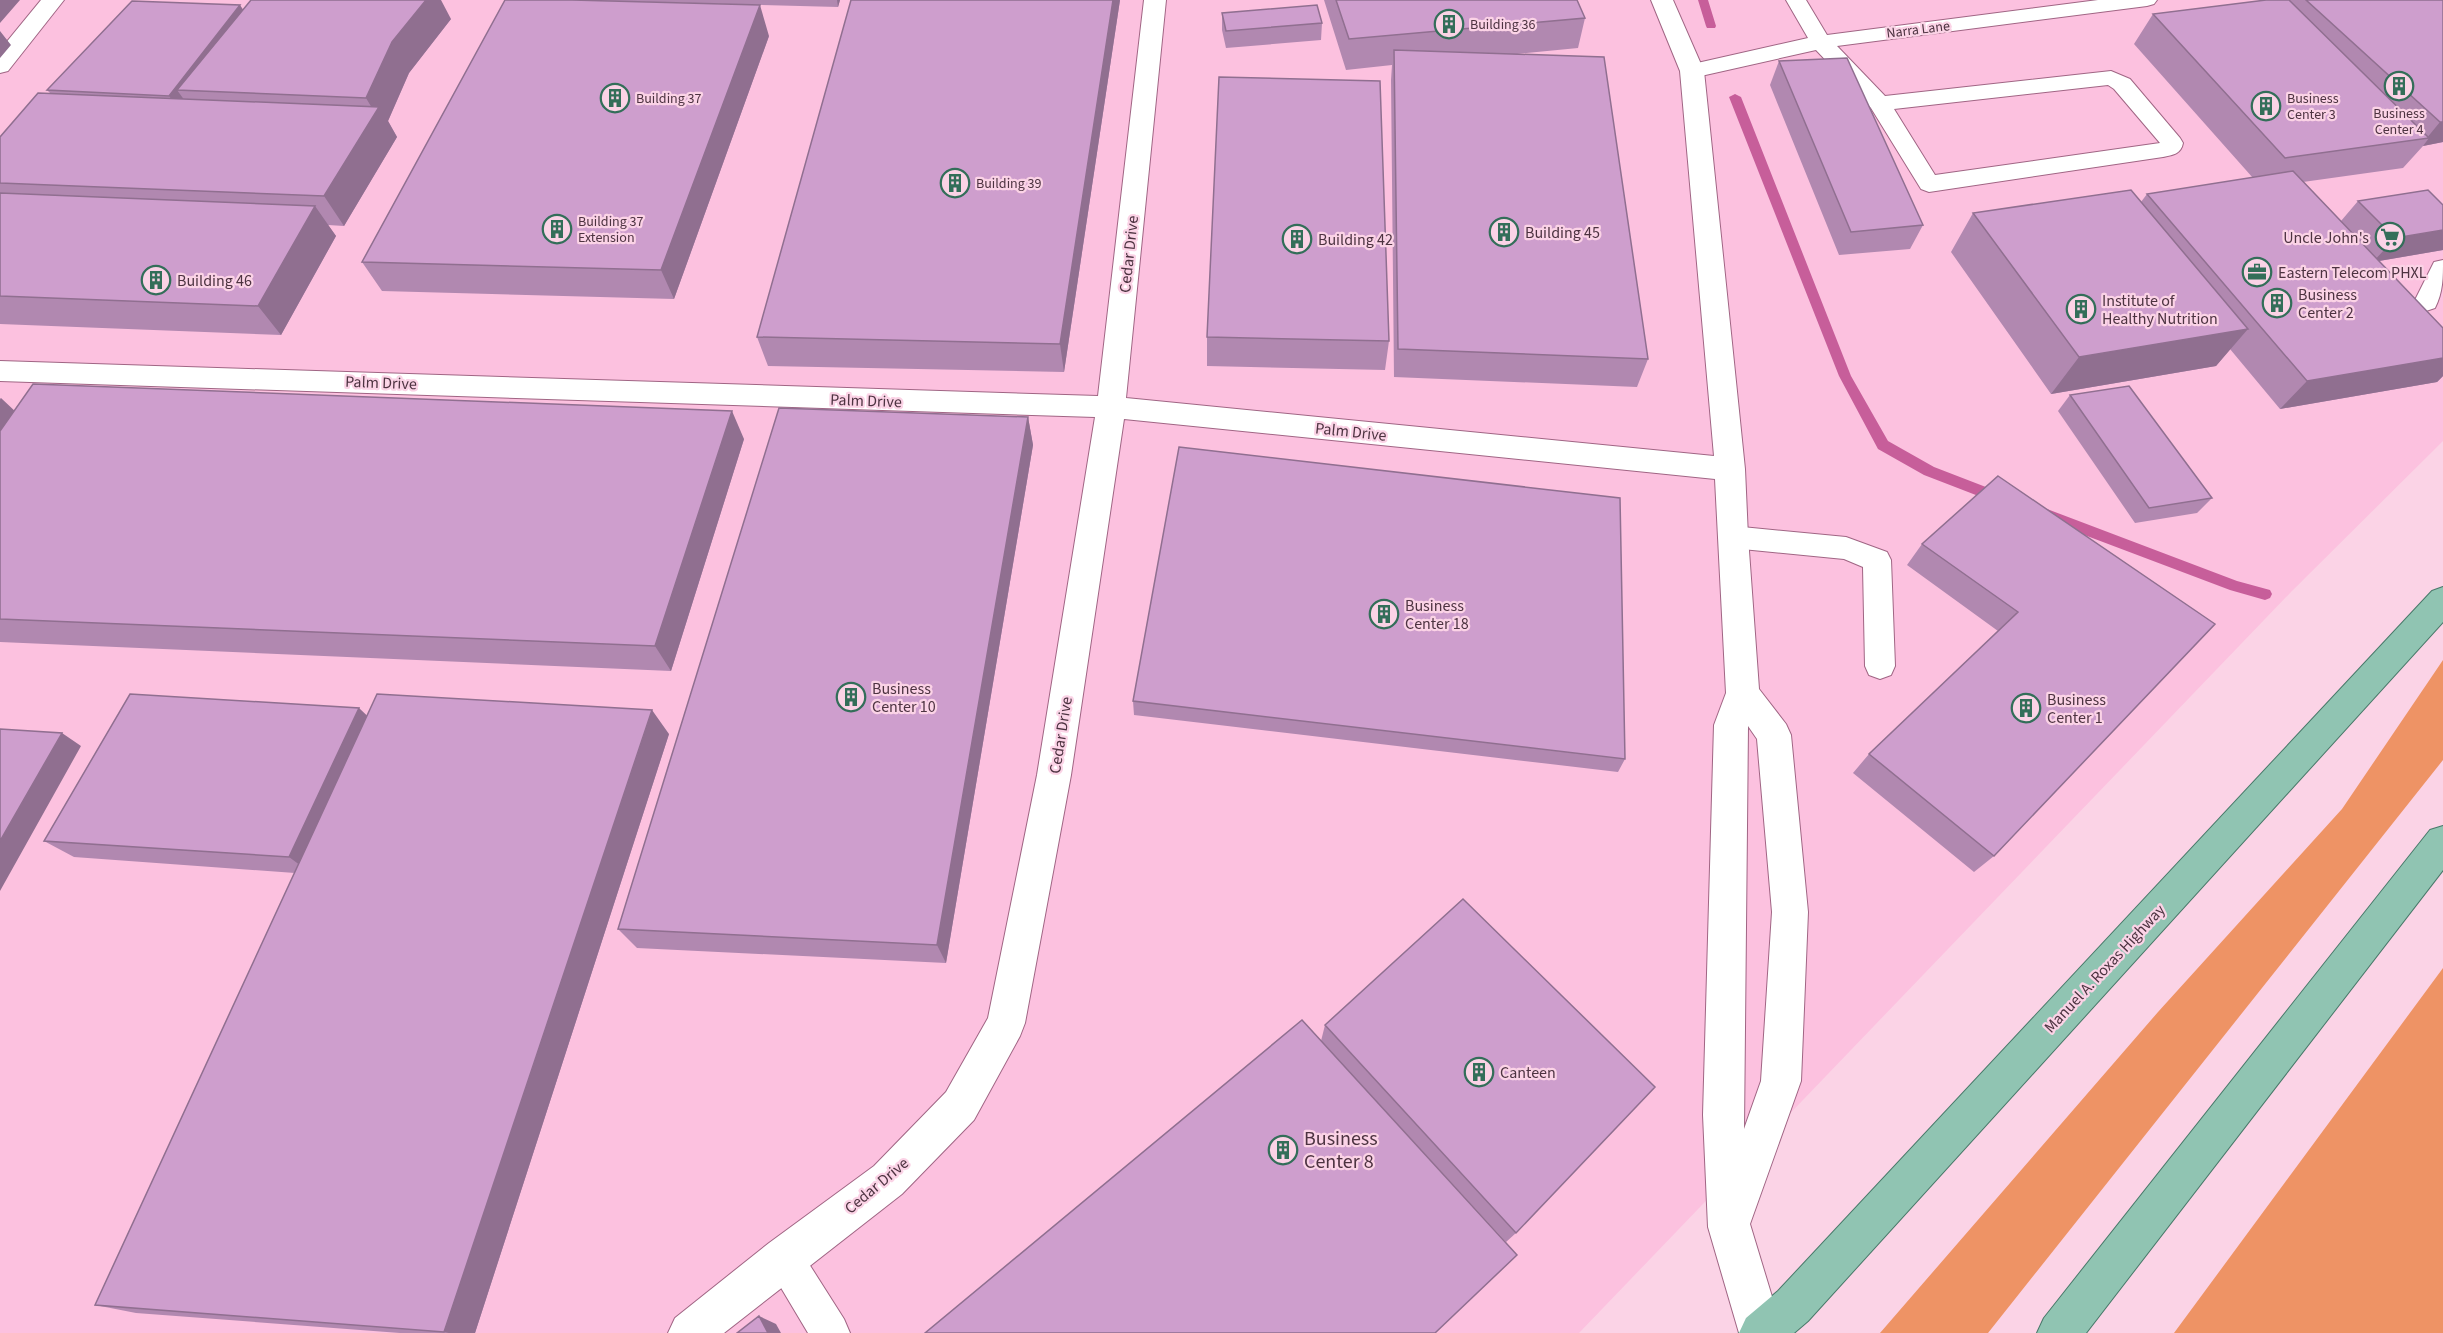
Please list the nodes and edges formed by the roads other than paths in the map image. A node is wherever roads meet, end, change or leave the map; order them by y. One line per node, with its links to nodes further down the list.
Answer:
1 (53, 0): 7 (street)
2 (1155, 0): 13 (street, Cedar Drive)
3 (1662, 0): 8 (street)
4 (1796, 0): 6 (lane)
5 (2147, 0): 6 (lane, Narra Lane)
6 (1821, 42): 8 (lane, Narra Lane); 9 (lane)
7 (0, 66)
8 (1692, 71): 14 (street)
9 (1880, 104): 9 (lane)
10 (2443, 268): 11 (lane)
11 (2426, 302)
12 (0, 370): 13 (street, Palm Drive)
13 (1112, 407): 14 (street, Palm Drive); 21 (street, Cedar Drive)
14 (1730, 469): 15 (street)
15 (1732, 537): 17 (lane); 18 (street)
16 (2443, 600): 24 (main road, Manuel A. Roxas Highway)
17 (1880, 666)
18 (1743, 693): 20 (street); 20 (street)
19 (2443, 842): 25 (main road)
20 (1729, 1227): 24 (street)
21 (784, 1257): 22 (street, Cedar Drive); 23 (lane)
22 (690, 1333)
23 (830, 1333)
24 (1761, 1333)
25 (2059, 1333)

